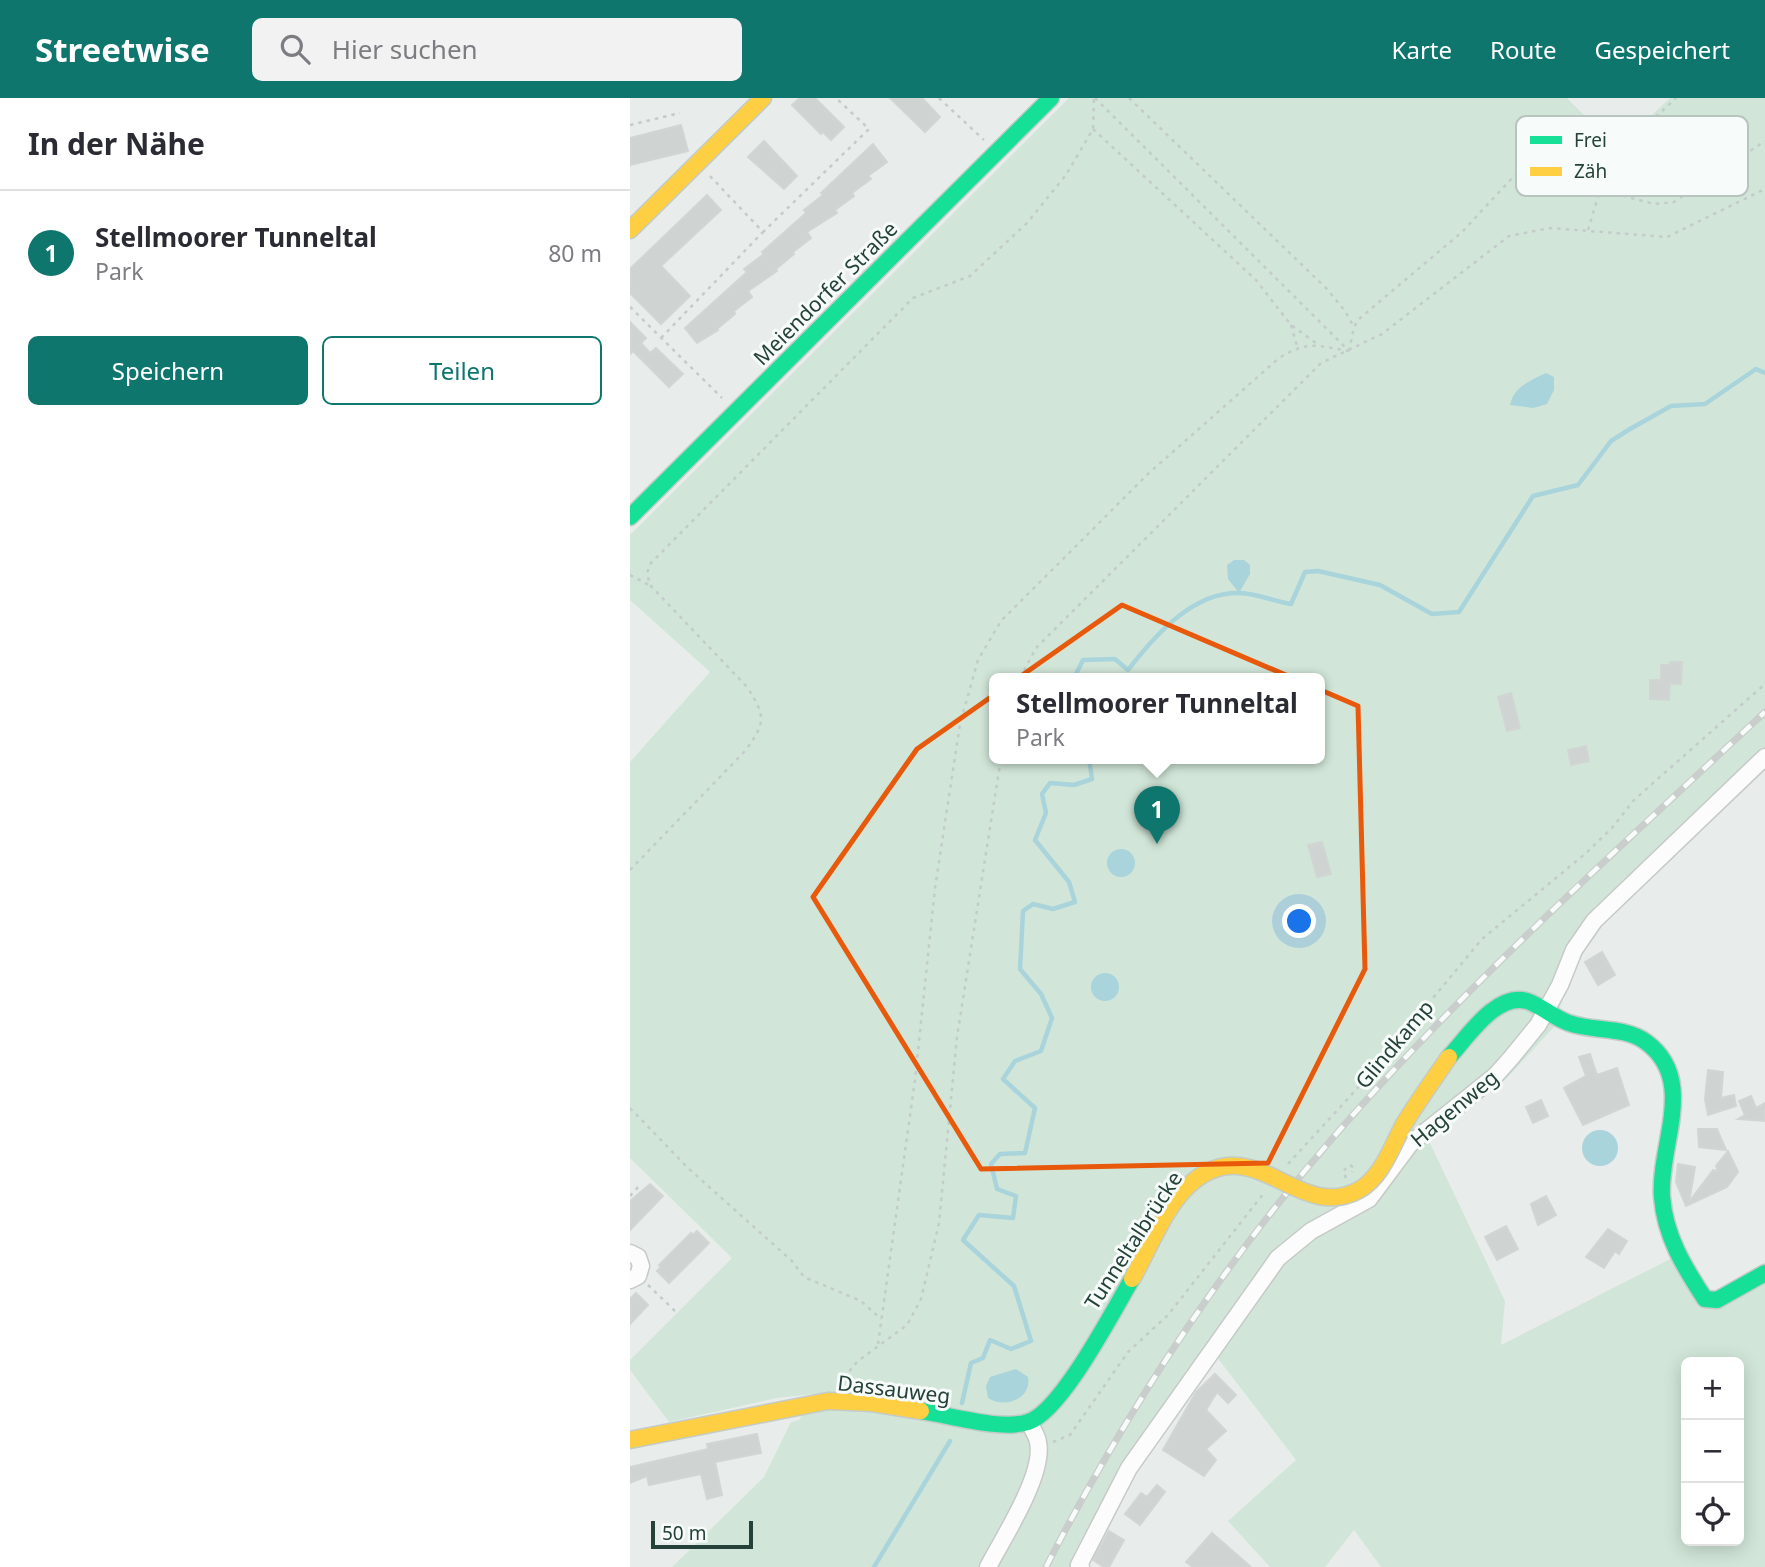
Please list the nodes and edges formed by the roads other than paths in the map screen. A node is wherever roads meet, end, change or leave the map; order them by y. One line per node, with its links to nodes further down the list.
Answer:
1 (763, 98): 3 (street)
2 (1051, 98): 4 (street, Meiendorfer Straße)
3 (630, 230)
4 (630, 517)
5 (1765, 757): 6 (street, Hagenweg)
6 (1546, 1011): 8 (street, Tunneltalbrücke); 10 (street, Tunneltalbrücke, bridge); 12 (street, Hagenweg)
7 (630, 1253): 9 (street)
8 (1765, 1273)
9 (634, 1278)
10 (1030, 1422): 11 (street, Dassauweg); 13 (street)
11 (630, 1440)
12 (1080, 1566)
13 (988, 1567)

